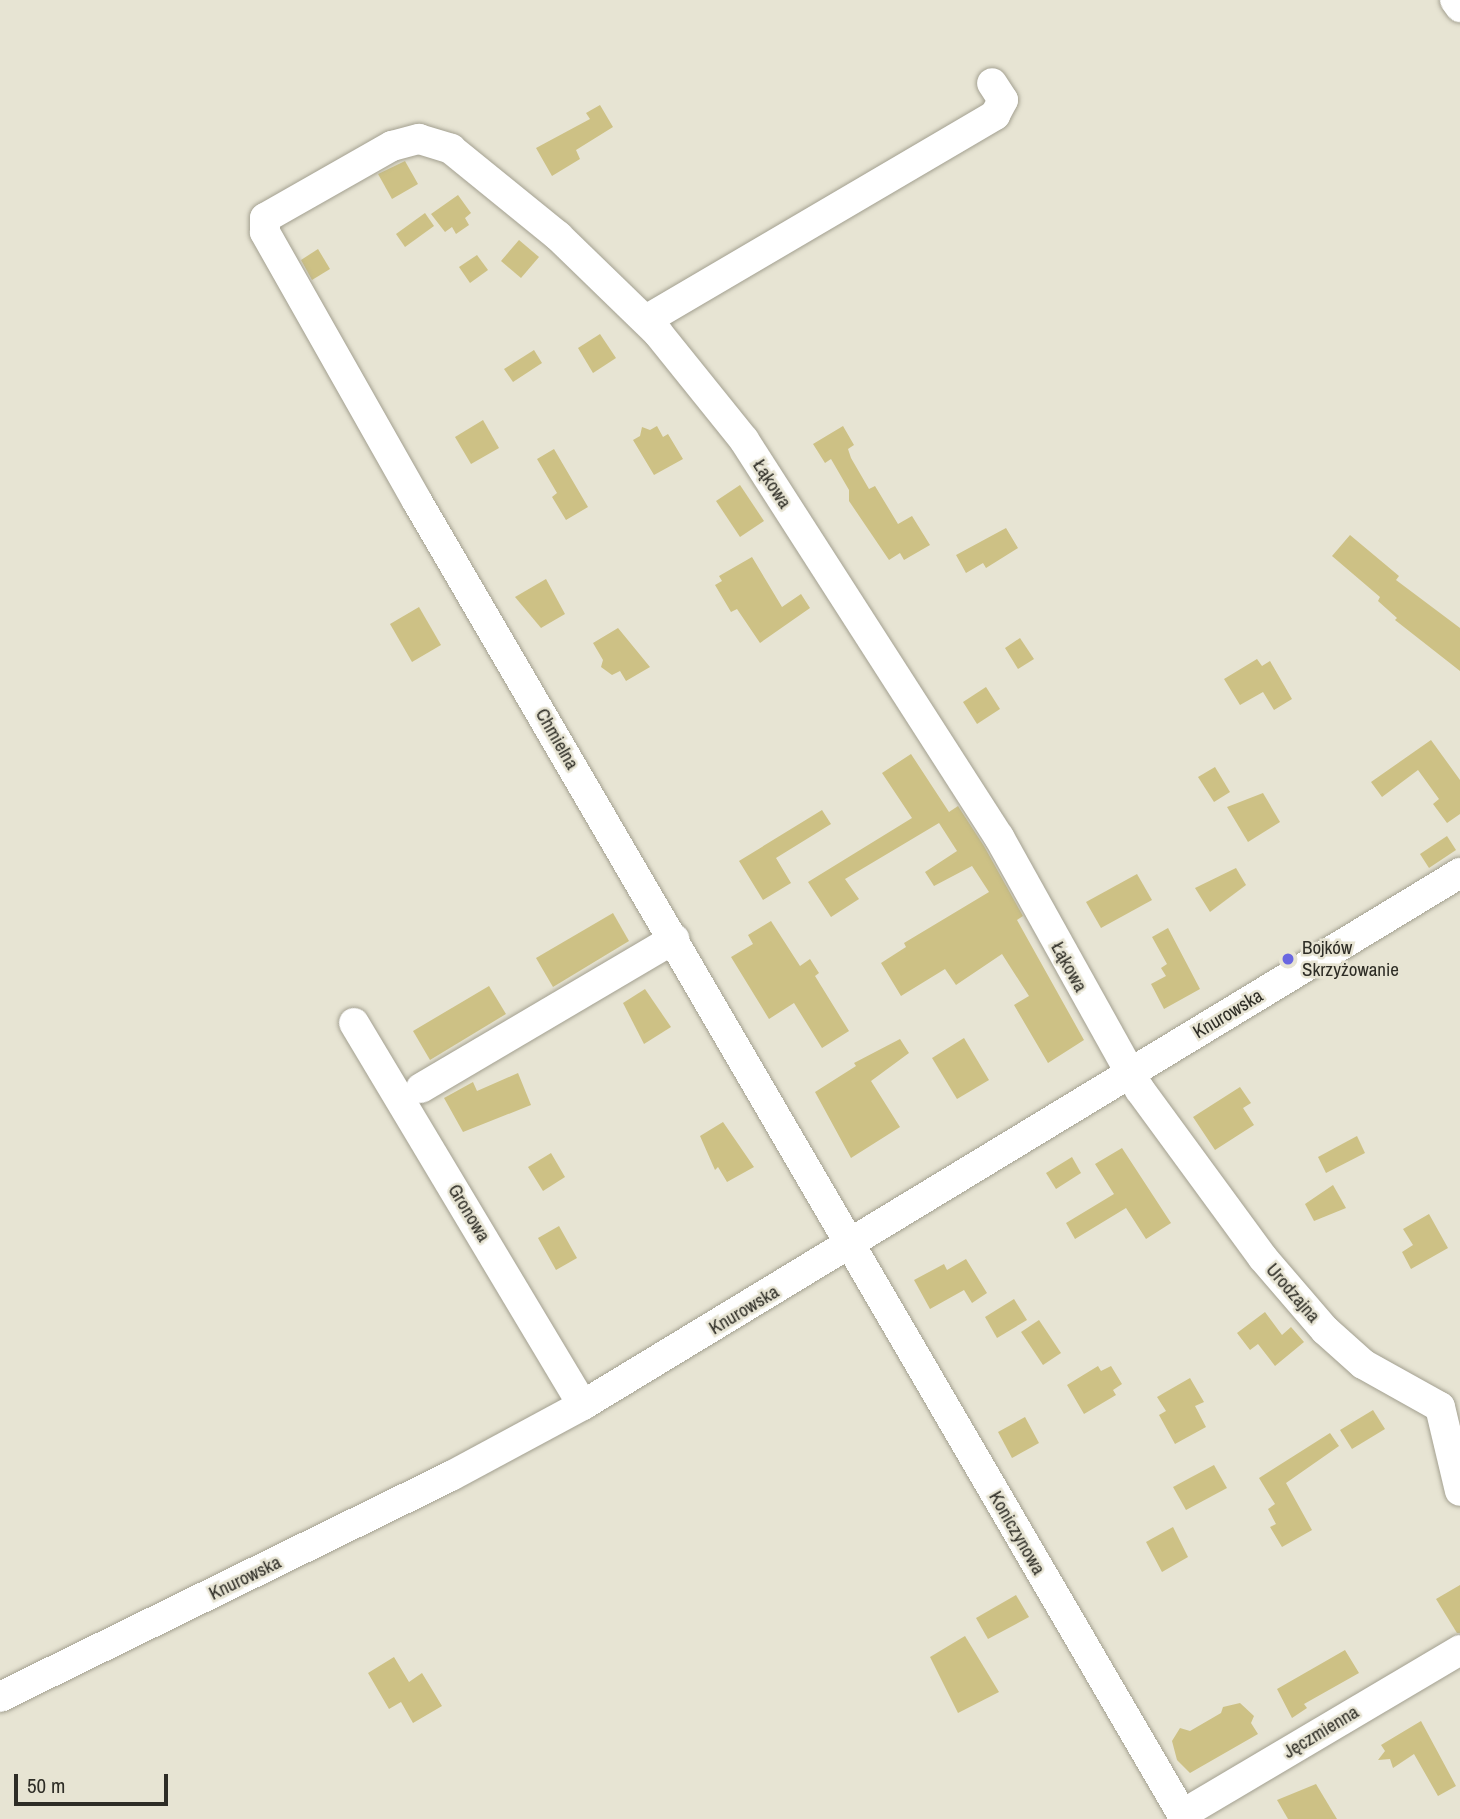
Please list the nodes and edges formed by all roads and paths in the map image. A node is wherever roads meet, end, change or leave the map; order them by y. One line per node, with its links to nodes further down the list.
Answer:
1 (1455, 0): 2 (street)
2 (1460, 7)
3 (992, 83): 5 (street)
4 (265, 232): 5 (street, Łąkowa); 7 (street, Chmielna)
5 (646, 320): 9 (street, Łąkowa)
6 (1460, 873): 9 (street, Knurowska)
7 (674, 939): 10 (street); 11 (street, Chmielna)
8 (354, 1023): 12 (street, Gronowa)
9 (1129, 1074): 11 (street, Knurowska); 13 (street, Urodzajna)
10 (421, 1087)
11 (853, 1243): 12 (street, Knurowska); 16 (street, Koniczynowa)
12 (583, 1405): 15 (street, Knurowska)
13 (1460, 1491)
14 (1460, 1650): 16 (street, Jęczmienna)
15 (0, 1697)
16 (1184, 1817)

